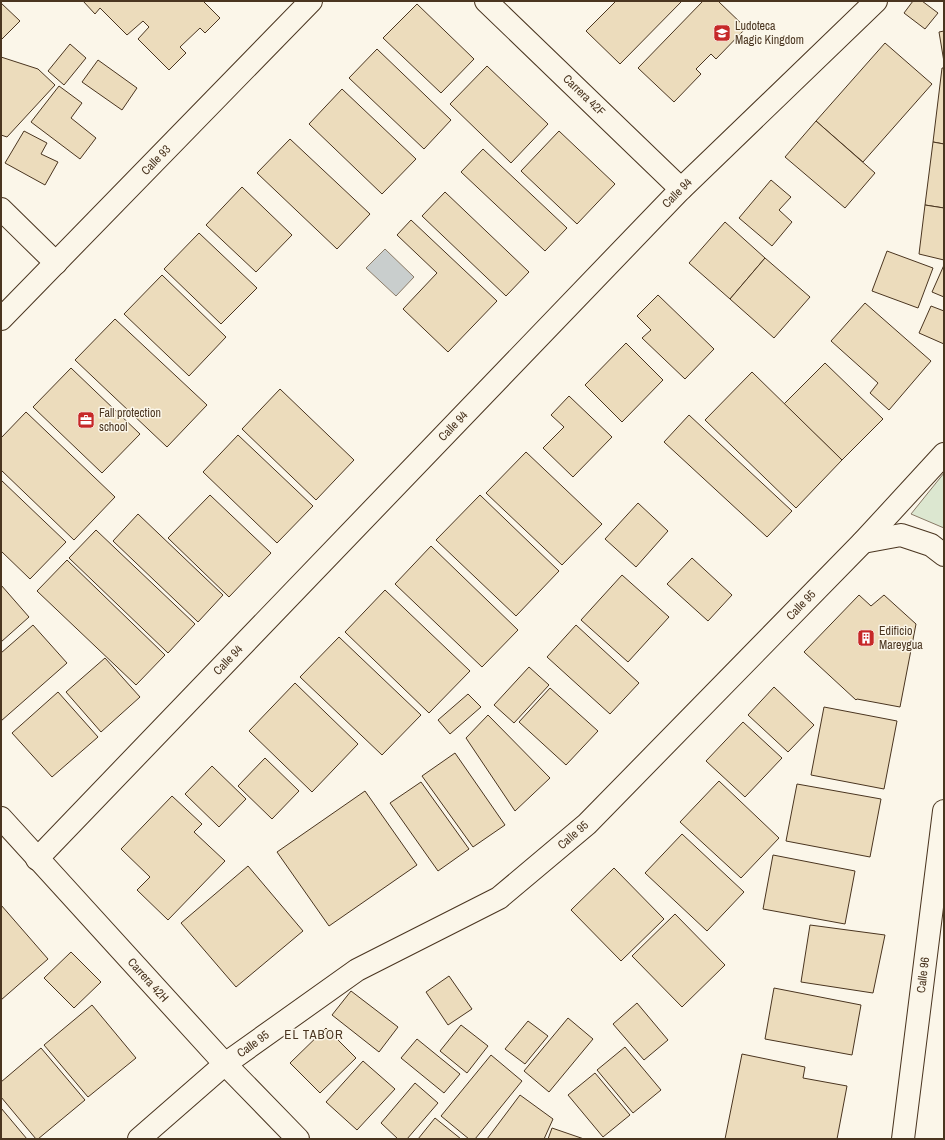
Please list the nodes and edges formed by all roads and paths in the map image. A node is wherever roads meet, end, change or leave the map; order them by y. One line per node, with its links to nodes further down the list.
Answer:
1 (311, 1): 6 (street, Calle 93)
2 (486, 1): 4 (street, Carrera 42F)
3 (876, 1): 4 (street, Calle 94)
4 (681, 189): 13 (street, Calle 94)
5 (1, 209): 6 (street)
6 (56, 263): 7 (street, Calle 93)
7 (1, 319)
8 (944, 454): 9 (street, Calle 95)
9 (864, 542): 10 (street); 14 (street, Calle 95)
10 (944, 555)
11 (944, 811): 17 (street, Calle 96)
12 (1, 818): 13 (street, Carrera 42H)
13 (37, 859): 14 (street, Carrera 42H)
14 (225, 1064): 15 (street, Calle 95); 16 (street, Carrera 42H)
15 (139, 1139)
16 (298, 1139)
17 (903, 1139)

